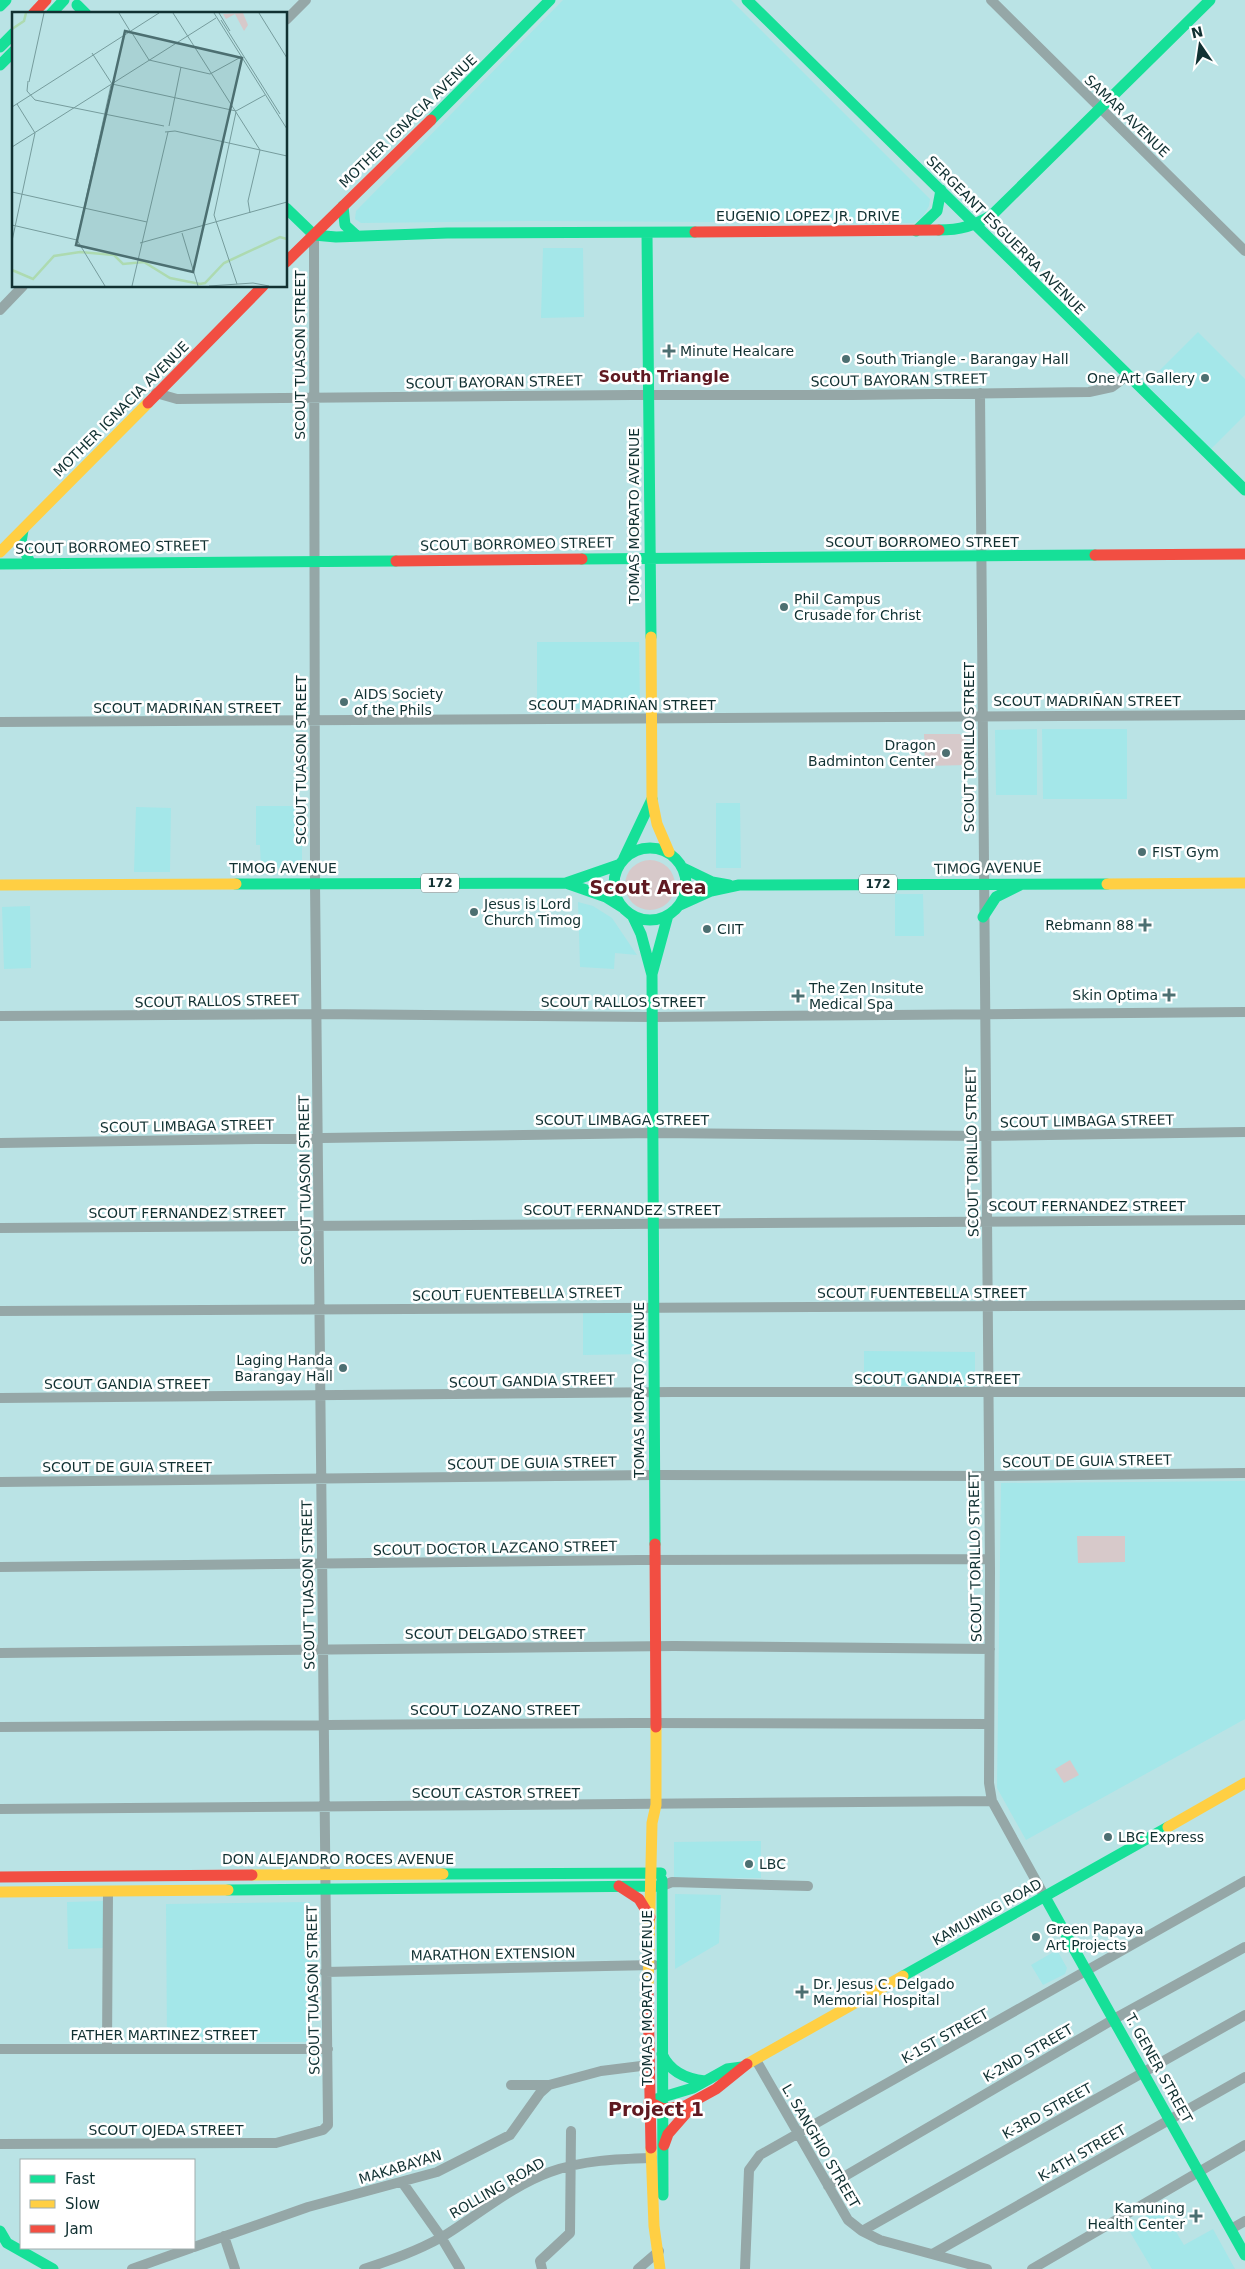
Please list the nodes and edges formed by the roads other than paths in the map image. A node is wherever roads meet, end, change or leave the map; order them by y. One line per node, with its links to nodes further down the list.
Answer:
1 (6, 0): 10 (main road)
2 (46, 0): 11 (main road)
3 (64, 0): 12 (main road)
4 (306, 0): 14 (street)
5 (550, 0): 21 (main road, MOTHER IGNACIA AVENUE)
6 (747, 0): 20 (main road, SERGEANT ESGUERRA AVENUE)
7 (991, 0): 19 (street, SAMAR AVENUE)
8 (1210, 0): 19 (main road, EUGENIO LOPEZ JR. DRIVE)
9 (74, 2): 13 (main road)
10 (0, 6)
11 (34, 12)
12 (53, 12)
13 (84, 12)
14 (288, 18)
15 (12, 35): 16 (main road)
16 (0, 47)
17 (12, 53): 18 (main road)
18 (0, 65)
19 (1100, 108): 23 (main road, EUGENIO LOPEZ JR. DRIVE); 28 (street, SAMAR AVENUE)
20 (941, 190): 23 (main road, SERGEANT ESGUERRA AVENUE); 24 (main road)
21 (343, 206): 26 (main road, MOTHER IGNACIA AVENUE); 27 (main road)
22 (288, 210): 26 (main road)
23 (976, 225): 24 (main road, EUGENIO LOPEZ JR. DRIVE); 33 (main road, SERGEANT ESGUERRA AVENUE)
24 (916, 231): 25 (main road, EUGENIO LOPEZ JR. DRIVE)
25 (647, 233): 27 (main road, EUGENIO LOPEZ JR. DRIVE); 36 (main road, TOMAS MORATO AVENUE)
26 (314, 235): 27 (main road, EUGENIO LOPEZ JR. DRIVE); 29 (main road, MOTHER IGNACIA AVENUE); 37 (street, SCOUT TUASON STREET)
27 (357, 236)
28 (1245, 250)
29 (288, 260)
30 (21, 288): 32 (street)
31 (261, 288): 34 (main road, MOTHER IGNACIA AVENUE)
32 (0, 310)
33 (1128, 375): 35 (street, SCOUT BAYORAN STREET); 38 (main road, SERGEANT ESGUERRA AVENUE)
34 (156, 393): 37 (street, SCOUT BAYORAN STREET); 39 (main road, MOTHER IGNACIA AVENUE)
35 (980, 393): 36 (street, SCOUT BAYORAN STREET); 42 (street, SCOUT TORILLO STREET)
36 (648, 395): 37 (street, SCOUT BAYORAN STREET); 43 (main road, TOMAS MORATO AVENUE)
37 (314, 398): 44 (street, SCOUT TUASON STREET)
38 (1245, 490)
39 (23, 530): 40 (main road, MOTHER IGNACIA AVENUE); 45 (main road)
40 (0, 552)
41 (1245, 554): 42 (main road, SCOUT BORROMEO STREET)
42 (983, 557): 43 (main road, SCOUT BORROMEO STREET); 48 (street, SCOUT TORILLO STREET)
43 (649, 558): 44 (main road, SCOUT BORROMEO STREET); 49 (main road, TOMAS MORATO AVENUE)
44 (315, 561): 45 (main road, SCOUT BORROMEO STREET); 50 (street, SCOUT TUASON STREET)
45 (30, 563): 46 (main road, SCOUT BORROMEO STREET)
46 (0, 564)
47 (1245, 715): 48 (street, SCOUT MADRIÑAN STREET)
48 (983, 716): 49 (street, SCOUT MADRIÑAN STREET); 59 (street, SCOUT TORILLO STREET)
49 (650, 718): 50 (street, SCOUT MADRIÑAN STREET); 52 (main road, TOMAS MORATO AVENUE)
50 (315, 720): 51 (street, SCOUT MADRIÑAN STREET); 57 (street, SCOUT TUASON STREET)
51 (0, 722)
52 (652, 799): 53 (main road, TOMAS MORATO AVENUE); 54 (main road, TOMAS MORATO AVENUE)
53 (669, 852): 54 (main road, 172); 55 (main road, 172)
54 (621, 862): 58 (main road, TIMOG AVENUE / 172); 64 (main road)
55 (683, 868): 62 (main road, TIMOG AVENUE / 172); 63 (main road)
56 (1245, 882): 60 (main road, TIMOG AVENUE / 172)
57 (315, 883): 58 (main road, TIMOG AVENUE / 172); 61 (main road, TIMOG AVENUE / 172); 71 (street, SCOUT TUASON STREET)
58 (566, 883): 64 (main road, TIMOG AVENUE / 172)
59 (983, 883): 60 (main road, TIMOG AVENUE / 172); 62 (main road, TIMOG AVENUE / 172); 67 (street, SCOUT TORILLO STREET)
60 (1024, 883): 67 (main road)
61 (0, 885)
62 (731, 886): 63 (main road, TIMOG AVENUE / 172)
63 (680, 905): 65 (main road, 172)
64 (622, 907): 66 (main road, 172)
65 (668, 915): 66 (main road); 68 (main road, TOMAS MORATO AVENUE)
66 (632, 916): 68 (main road, TOMAS MORATO AVENUE)
67 (983, 917): 70 (street, SCOUT TORILLO STREET)
68 (652, 975): 73 (main road, TOMAS MORATO AVENUE)
69 (1245, 1012): 70 (street, SCOUT RALLOS STREET)
70 (985, 1013): 73 (street, SCOUT RALLOS STREET); 76 (street, SCOUT TORILLO STREET)
71 (316, 1014): 72 (street, SCOUT RALLOS STREET); 73 (street, SCOUT RALLOS STREET); 77 (street, SCOUT TUASON STREET)
72 (0, 1016)
73 (652, 1017): 75 (main road, TOMAS MORATO AVENUE)
74 (1245, 1132): 76 (street, SCOUT LIMBAGA STREET)
75 (652, 1133): 76 (street, SCOUT LIMBAGA STREET); 77 (street, SCOUT LIMBAGA STREET); 81 (main road, TOMAS MORATO AVENUE)
76 (985, 1136): 79 (street, SCOUT TORILLO STREET)
77 (318, 1138): 78 (street, SCOUT LIMBAGA STREET); 82 (street, SCOUT TUASON STREET)
78 (0, 1143)
79 (987, 1220): 80 (street, SCOUT FERNANDEZ STREET); 81 (street, SCOUT FERNANDEZ STREET); 86 (street, SCOUT TORILLO STREET)
80 (1245, 1220)
81 (653, 1223): 82 (street, SCOUT FERNANDEZ STREET); 85 (main road, TOMAS MORATO AVENUE)
82 (318, 1226): 83 (street, SCOUT FERNANDEZ STREET); 87 (street, SCOUT TUASON STREET)
83 (0, 1228)
84 (1245, 1305): 86 (street, SCOUT FUENTEBELLA STREET)
85 (653, 1306): 86 (street, SCOUT FUENTEBELLA STREET); 87 (street, SCOUT FUENTEBELLA STREET); 90 (main road, TOMAS MORATO AVENUE)
86 (987, 1307): 91 (street, SCOUT TORILLO STREET)
87 (320, 1309): 88 (street, SCOUT FUENTEBELLA STREET); 92 (street, SCOUT TUASON STREET)
88 (0, 1310)
89 (1245, 1392): 91 (street, SCOUT GANDIA STREET)
90 (654, 1393): 91 (street, SCOUT GANDIA STREET); 92 (street, SCOUT GANDIA STREET); 95 (main road, TOMAS MORATO AVENUE)
91 (988, 1393): 96 (street, SCOUT TORILLO STREET)
92 (320, 1397): 93 (street, SCOUT GANDIA STREET); 97 (street, SCOUT TUASON STREET)
93 (0, 1398)
94 (1245, 1473): 96 (street, SCOUT DE GUIA STREET)
95 (654, 1475): 96 (street, SCOUT DE GUIA STREET); 97 (street, SCOUT DE GUIA STREET); 99 (main road, TOMAS MORATO AVENUE)
96 (988, 1476): 100 (street, SCOUT TORILLO STREET)
97 (321, 1480): 98 (street, SCOUT DE GUIA STREET); 101 (street, SCOUT TUASON STREET)
98 (0, 1482)
99 (655, 1560): 100 (street, SCOUT DOCTOR LAZCANO STREET); 101 (street, SCOUT DOCTOR LAZCANO STREET); 103 (main road, TOMAS MORATO AVENUE)
100 (990, 1560): 105 (street, SCOUT TORILLO STREET)
101 (322, 1565): 102 (street, SCOUT DOCTOR LAZCANO STREET); 104 (street, SCOUT TUASON STREET)
102 (0, 1567)
103 (655, 1646): 104 (street, SCOUT DELGADO STREET); 105 (street, SCOUT DELGADO STREET); 107 (main road, TOMAS MORATO AVENUE)
104 (322, 1649): 106 (street, SCOUT DELGADO STREET); 109 (street, SCOUT TUASON STREET)
105 (990, 1649): 108 (street, SCOUT TORILLO STREET)
106 (0, 1653)
107 (656, 1723): 108 (street, SCOUT LOZANO STREET); 109 (street, SCOUT LOZANO STREET); 113 (main road, TOMAS MORATO AVENUE)
108 (989, 1724): 112 (street, SCOUT TORILLO STREET)
109 (323, 1725): 110 (street, SCOUT LOZANO STREET); 114 (street, SCOUT TUASON STREET)
110 (0, 1728)
111 (1245, 1783): 128 (main road, KAMUNING ROAD)
112 (992, 1801): 113 (street, SCOUT CASTOR STREET); 128 (street, SCOUT TORILLO STREET)
113 (656, 1805): 114 (street, SCOUT CASTOR STREET); 116 (main road, TOMAS MORATO AVENUE)
114 (324, 1807): 115 (street, SCOUT CASTOR STREET); 117 (street, SCOUT TUASON STREET)
115 (0, 1809)
116 (657, 1873): 118 (main road, DON ALEJANDRO ROCES AVENUE); 121 (main road, TOMAS MORATO AVENUE); 121 (street)
117 (326, 1874): 118 (main road, DON ALEJANDRO ROCES AVENUE); 119 (main road, DON ALEJANDRO ROCES AVENUE); 125 (street, SCOUT TUASON STREET)
118 (436, 1874): 124 (main road)
119 (0, 1877)
120 (1245, 1881): 134 (street, K-1ST STREET)
121 (662, 1885): 122 (main road, DON ALEJANDRO ROCES AVENUE); 123 (street, DON ALEJANDRO ROCES AVENUE); 129 (main road, TOMAS MORATO AVENUE); 132 (main road, TOMAS MORATO AVENUE)
122 (618, 1886): 124 (main road, DON ALEJANDRO ROCES AVENUE); 129 (main road)
123 (808, 1886)
124 (436, 1888): 125 (main road, DON ALEJANDRO ROCES AVENUE)
125 (326, 1889): 126 (main road, DON ALEJANDRO ROCES AVENUE); 133 (street, SCOUT TUASON STREET)
126 (108, 1891): 127 (main road, DON ALEJANDRO ROCES AVENUE); 138 (street)
127 (0, 1892)
128 (1045, 1897): 134 (main road, T. GENER STREET); 141 (main road, KAMUNING ROAD)
129 (650, 1917): 131 (main road, TOMAS MORATO AVENUE)
130 (1245, 1947): 136 (street, K-2ND STREET)
131 (648, 1965): 132 (street, MARATHON EXTENSION); 133 (street, MARATHON EXTENSION); 142 (main road, TOMAS MORATO AVENUE)
132 (662, 1965): 140 (main road, TOMAS MORATO AVENUE)
133 (325, 1972): 139 (street, SCOUT TUASON STREET)
134 (1087, 1972): 136 (main road, T. GENER STREET); 156 (street, K-1ST STREET)
135 (1245, 2015): 144 (street, K-3RD STREET)
136 (1114, 2019): 144 (main road, T. GENER STREET); 164 (street, K-2ND STREET)
137 (0, 2049): 138 (street, FATHER MARTINEZ STREET)
138 (107, 2049): 139 (street, FATHER MARTINEZ STREET)
139 (328, 2049): 154 (street, SCOUT TUASON STREET)
140 (662, 2054): 146 (main road); 149 (main road, TOMAS MORATO AVENUE)
141 (756, 2060): 143 (main road, KAMUNING ROAD); 156 (street, L. SANGHIO STREET)
142 (649, 2065): 148 (street); 151 (main road, TOMAS MORATO AVENUE)
143 (742, 2068): 146 (main road, KAMUNING ROAD); 150 (main road, KAMUNING ROAD)
144 (1144, 2072): 153 (main road, T. GENER STREET); 168 (street, K-3RD STREET)
145 (1245, 2077): 153 (street, K-4TH STREET)
146 (705, 2081): 149 (main road, KAMUNING ROAD)
147 (511, 2085): 148 (street)
148 (549, 2086): 163 (street, MAKABAYAN)
149 (661, 2096): 151 (main road, KAMUNING ROAD); 152 (main road, TOMAS MORATO AVENUE)
150 (700, 2097): 152 (main road, KAMUNING ROAD); 159 (main road)
151 (649, 2102): 152 (main road); 160 (main road, TOMAS MORATO AVENUE)
152 (661, 2109): 159 (main road, TOMAS MORATO AVENUE)
153 (1170, 2118): 162 (main road, T. GENER STREET); 174 (street, K-4TH STREET)
154 (328, 2125): 157 (street, SCOUT OJEDA STREET)
155 (572, 2131): 161 (street)
156 (799, 2134): 164 (street, L. SANGHIO STREET); 184 (street, K-1ST STREET)
157 (0, 2144)
158 (1245, 2145): 162 (street)
159 (663, 2149): 173 (main road, TOMAS MORATO AVENUE)
160 (652, 2158): 161 (street, ROLLING ROAD); 173 (main road, TOMAS MORATO AVENUE)
161 (572, 2165): 170 (street, ROLLING ROAD); 177 (street)
162 (1200, 2171): 166 (main road, T. GENER STREET); 186 (street)
163 (402, 2182): 169 (street, MAKABAYAN); 170 (street)
164 (828, 2186): 168 (street, L. SANGHIO STREET)
165 (1245, 2221): 166 (street)
166 (1231, 2229): 175 (main road, T. GENER STREET)
167 (0, 2231): 176 (main road)
168 (862, 2231): 174 (street, L. SANGHIO STREET)
169 (224, 2236): 171 (street, MAKABAYAN); 179 (street)
170 (441, 2237): 180 (street, ROLLING ROAD); 181 (street)
171 (195, 2246)
172 (187, 2249): 178 (street, MAKABAYAN)
173 (659, 2251): 182 (street); 183 (main road, TOMAS MORATO AVENUE)
174 (934, 2253): 185 (street, L. SANGHIO STREET)
175 (1245, 2255)
176 (47, 2267)
177 (541, 2267)
178 (132, 2269)
179 (235, 2269)
180 (364, 2269)
181 (460, 2269)
182 (638, 2269)
183 (660, 2269)
184 (745, 2269)
185 (987, 2269)
186 (1032, 2269)

